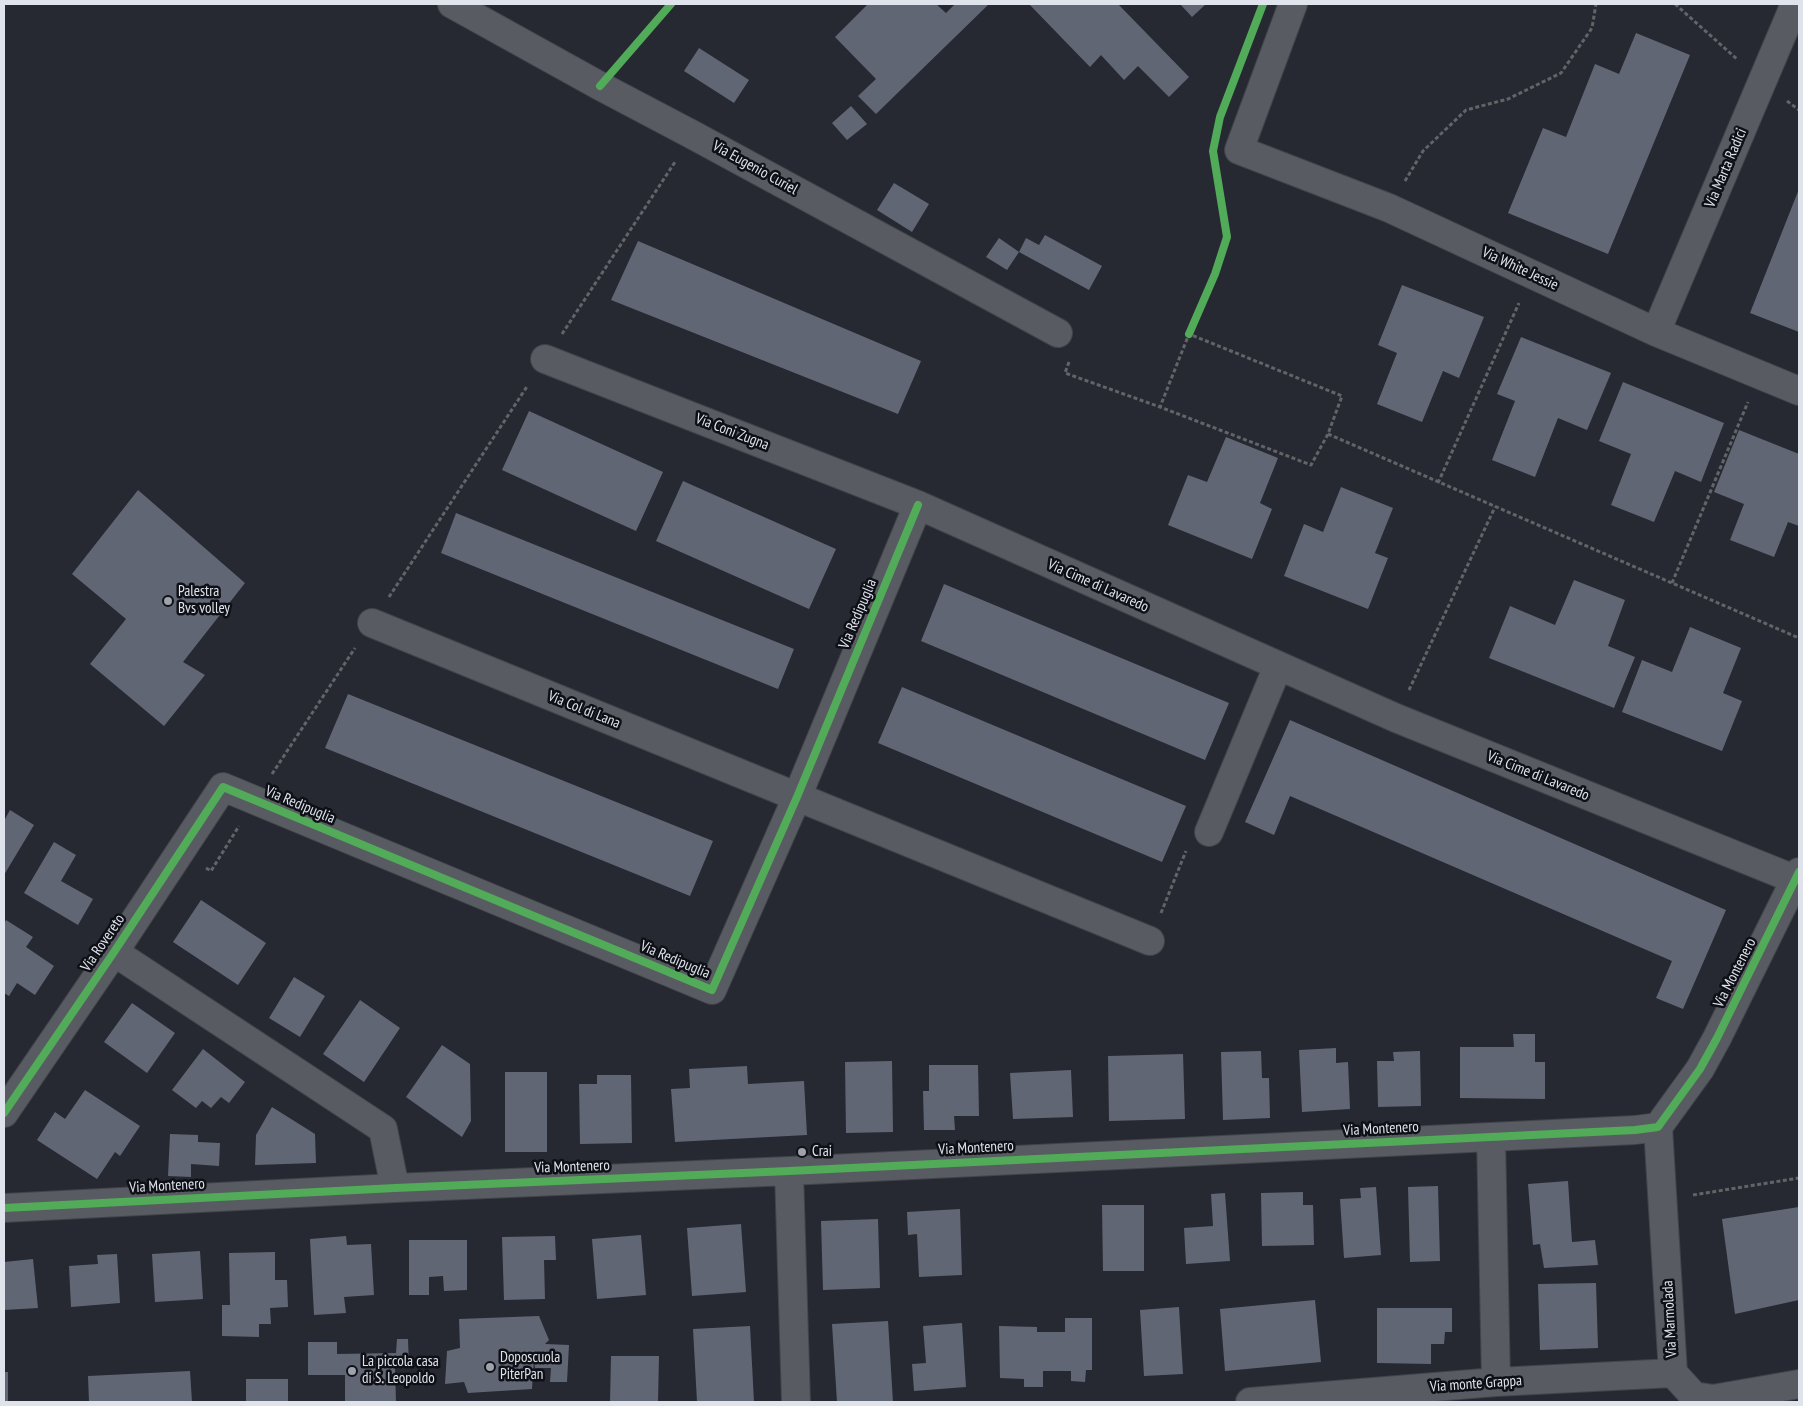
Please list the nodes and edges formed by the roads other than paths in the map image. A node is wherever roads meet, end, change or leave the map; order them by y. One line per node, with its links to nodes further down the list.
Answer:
1 (452, 4): 5 (street, Via Eugenio Curiel)
2 (1293, 4): 4 (street, Via White Jessie)
3 (1795, 4): 4 (street, Via Marta Radici)
4 (1656, 332): 7 (street, Via White Jessie)
5 (1058, 333)
6 (545, 359): 8 (street, Via Coni Zugna)
7 (1799, 391)
8 (918, 506): 10 (street, Via Cime di Lavaredo); 12 (street, Via Redipuglia)
9 (372, 623): 12 (street, Via Col di Lana)
10 (1278, 666): 13 (street); 14 (street, Via Cime di Lavaredo)
11 (223, 787): 12 (street, Via Redipuglia); 16 (street, Via Rovereto)
12 (797, 797): 15 (street)
13 (1209, 832)
14 (1798, 878): 18 (street, Via Montenero)
15 (1150, 941)
16 (114, 952): 17 (street, Via Rovereto); 21 (street, Via Rovereto)
17 (4, 1113)
18 (1658, 1127): 19 (street, Via Montenero); 23 (street, Via Marmolada)
19 (1491, 1137): 20 (street, Via Montenero); 24 (street)
20 (789, 1171): 21 (street, Via Montenero); 26 (street)
21 (395, 1188): 22 (street, Via Montenero)
22 (4, 1208)
23 (1673, 1373): 24 (street, Via monte Grappa); 25 (street, Via Marmolada)
24 (1496, 1382): 27 (street, Via monte Grappa)
25 (1799, 1384)
26 (796, 1402)
27 (1250, 1402)

